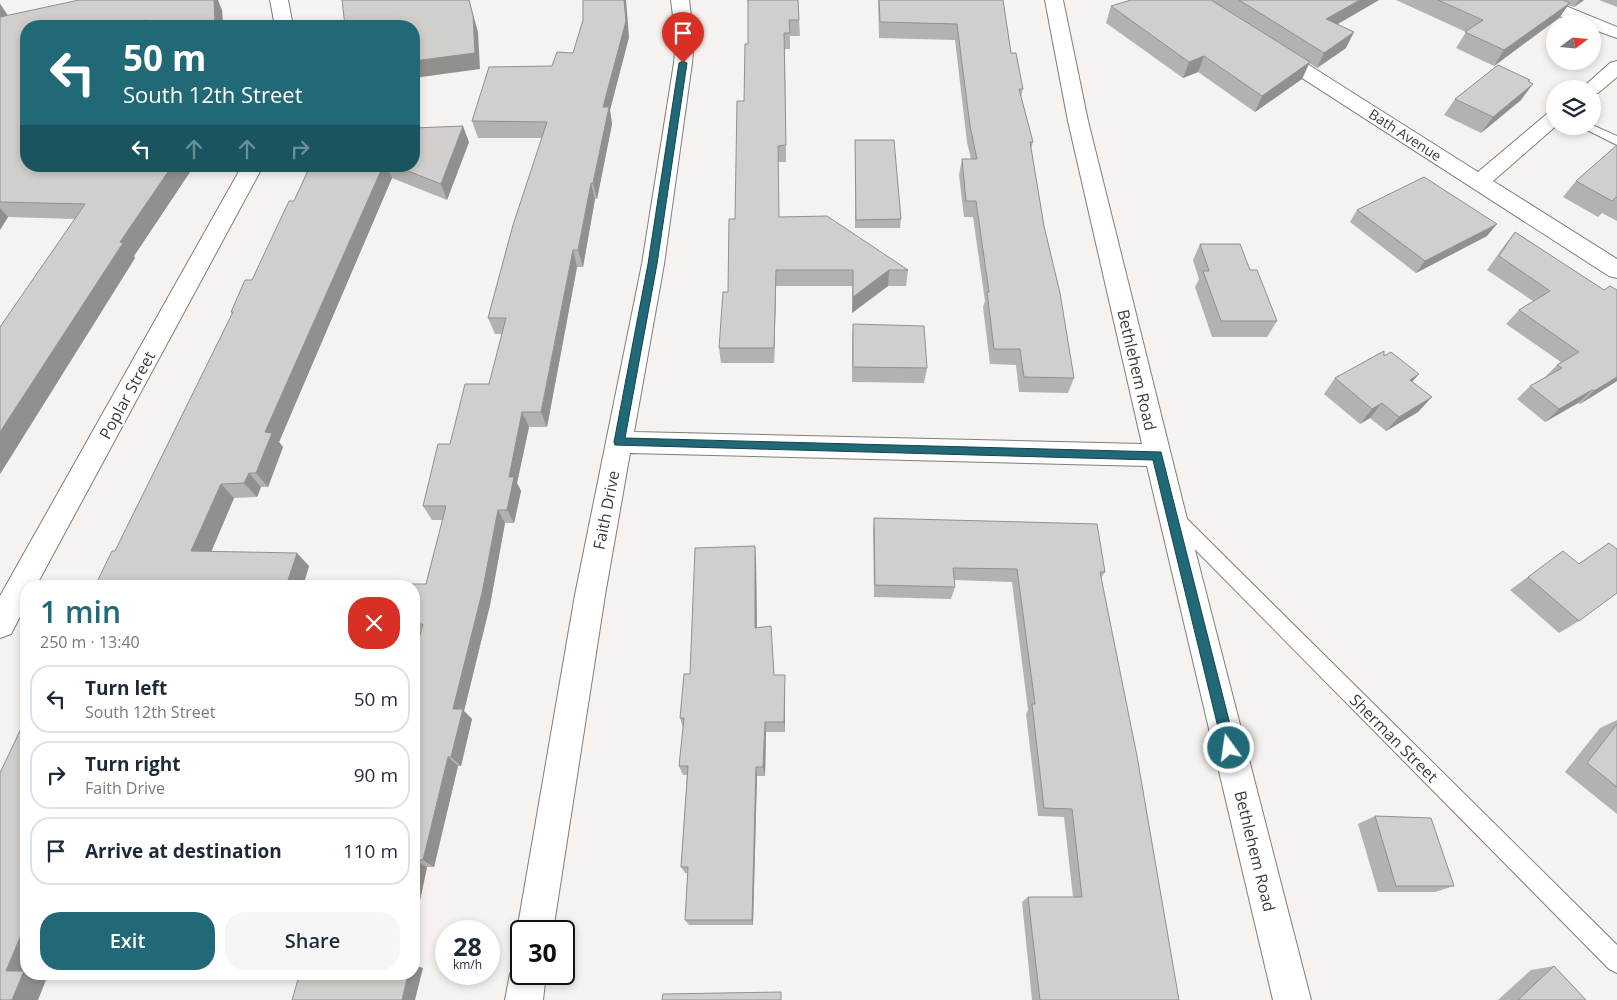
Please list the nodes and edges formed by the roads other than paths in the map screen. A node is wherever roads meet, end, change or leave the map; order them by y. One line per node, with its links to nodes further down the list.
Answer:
1 (280, 0): 5 (street)
2 (680, 0): 16 (street, Faith Drive)
3 (1054, 0): 17 (street, Bethlehem Road)
4 (1536, 0): 6 (street)
5 (283, 20)
6 (1617, 33)
7 (1261, 43): 14 (street, Bath Avenue)
8 (1617, 67): 9 (street)
9 (1601, 81)
10 (1546, 125): 14 (street)
11 (1601, 134): 12 (lane)
12 (1617, 141)
13 (249, 172): 19 (street, Poplar Street)
14 (1479, 182): 15 (street, Bath Avenue)
15 (1617, 270)
16 (619, 442): 17 (street); 22 (street, Faith Drive)
17 (1157, 456): 18 (street, Bethlehem Road)
18 (1172, 515): 23 (lane, Sherman Street); 26 (street, Bethlehem Road)
19 (24, 580)
20 (20, 588): 21 (street, Poplar Street)
21 (0, 624)
22 (537, 920)
23 (1617, 961)
24 (526, 985): 25 (street)
25 (524, 1000)
26 (1292, 1000)

